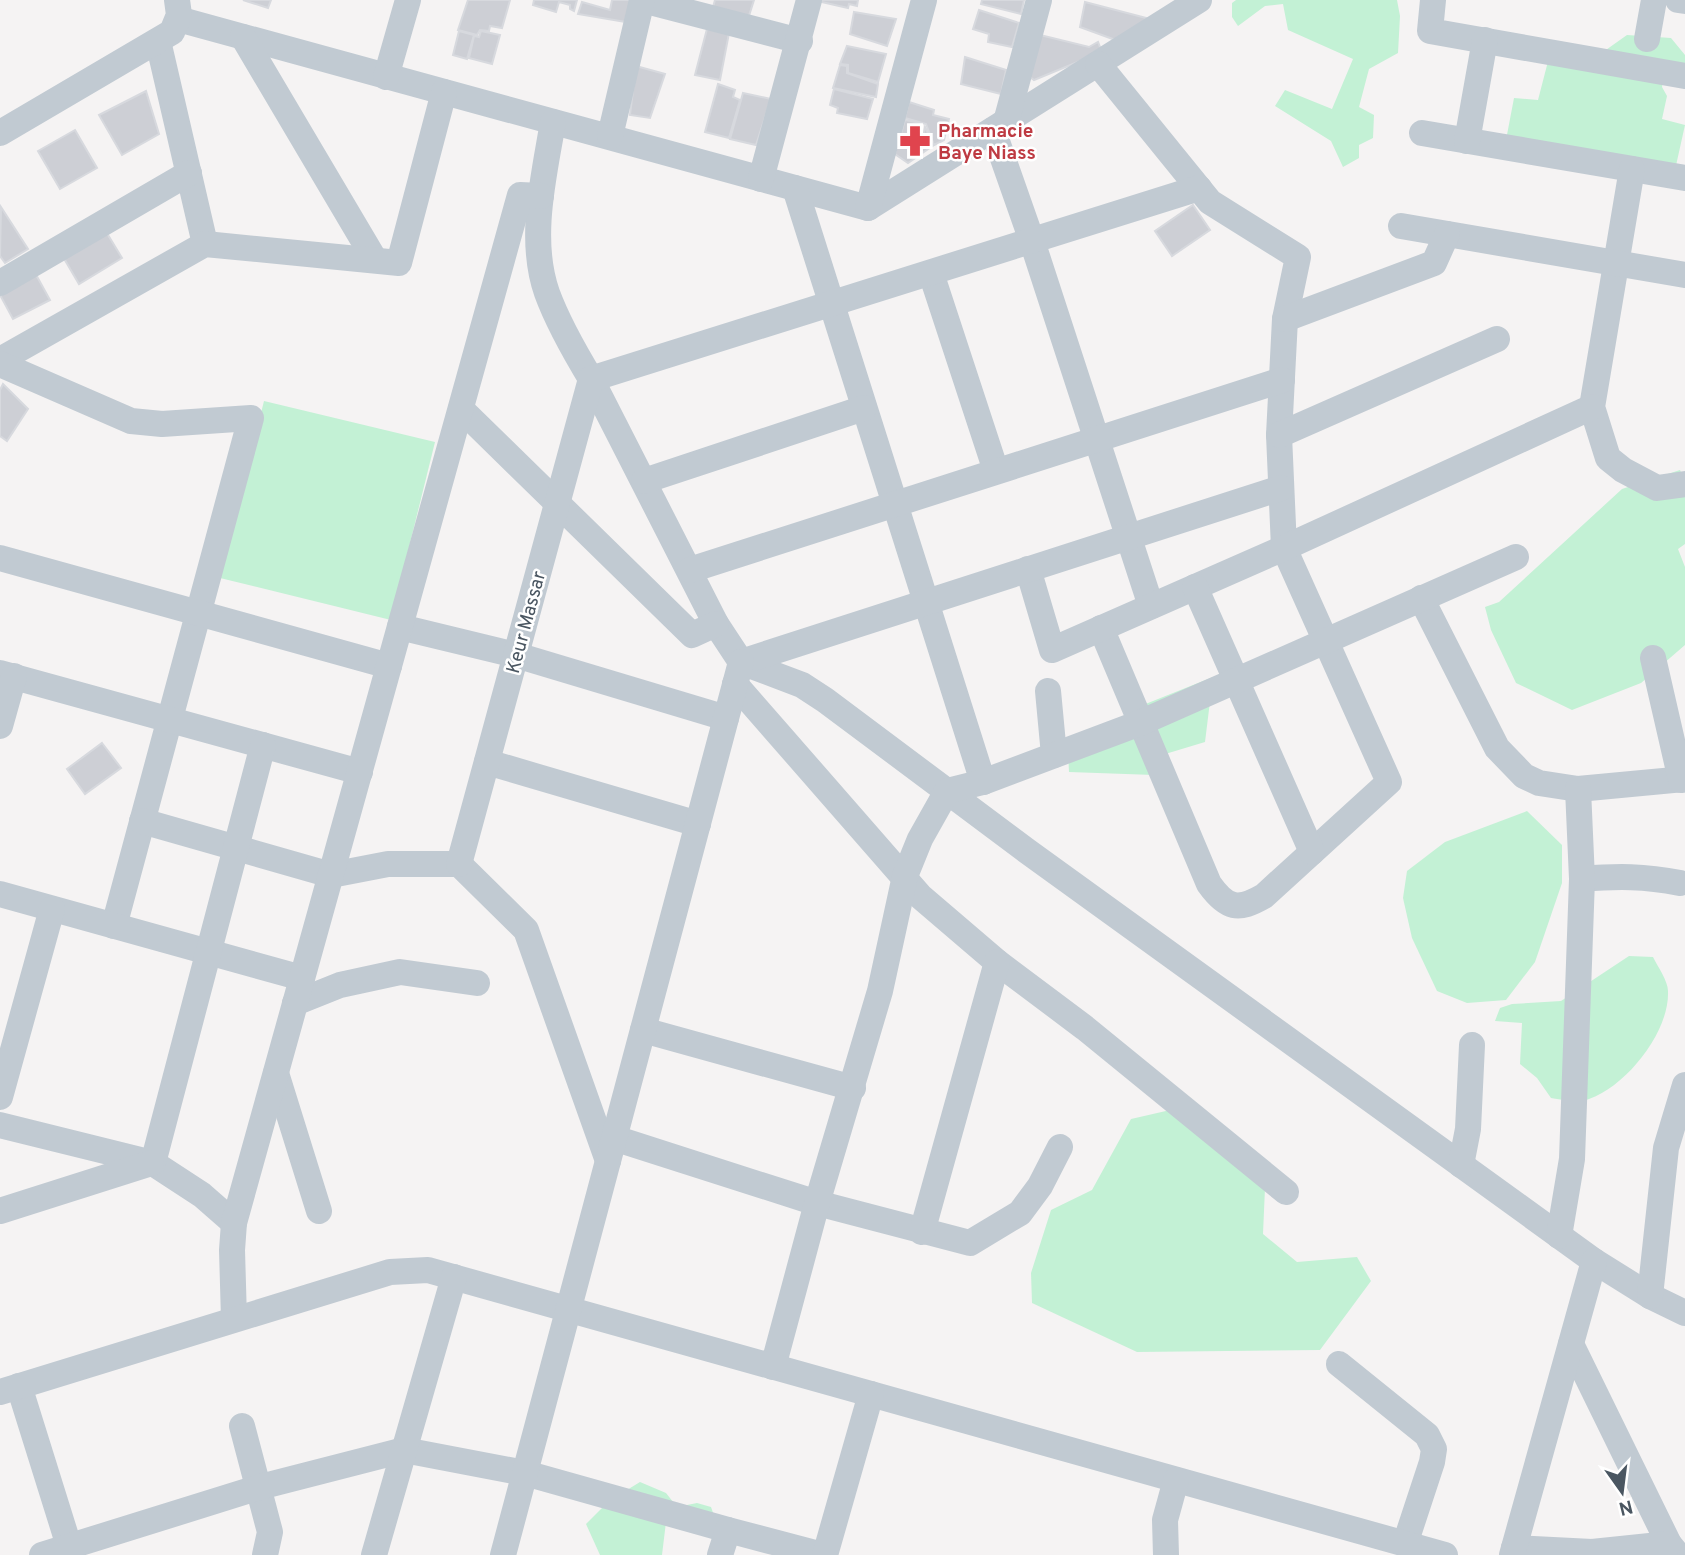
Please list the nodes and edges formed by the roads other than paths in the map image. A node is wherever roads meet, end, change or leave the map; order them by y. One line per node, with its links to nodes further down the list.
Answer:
1 (408, 0): 19 (street)
2 (642, 0): 16 (street); 25 (street)
3 (809, 0): 16 (street)
4 (924, 0): 34 (street)
5 (1039, 0): 22 (street)
6 (1199, 0): 17 (street)
7 (1433, 0): 14 (street)
8 (1654, 0): 13 (street)
9 (1678, 0): 10 (street)
10 (1685, 1)
11 (177, 9): 12 (street); 15 (street)
12 (243, 37): 19 (street); 39 (street)
13 (1647, 39)
14 (1485, 40): 18 (street); 26 (street)
15 (158, 41): 23 (street); 28 (street)
16 (800, 41): 30 (street)
17 (1098, 64): 22 (street); 32 (street)
18 (1685, 75)
19 (386, 77): 20 (street)
20 (444, 92): 21 (street); 39 (street)
21 (553, 122): 25 (street); 33 (street)
22 (999, 126): 34 (street); 37 (street)
23 (0, 133)
24 (1422, 133): 26 (street)
25 (610, 136): 30 (street)
26 (1467, 141): 27 (street)
27 (1632, 169): 29 (street); 40 (street)
28 (189, 173): 38 (street); 43 (street)
29 (1685, 178)
30 (761, 179): 31 (street)
31 (794, 188): 34 (street); 44 (street)
32 (1199, 188): 37 (street); 45 (street)
33 (541, 196): 48 (street); 52 (street)
34 (868, 208)
35 (1401, 226): 36 (street)
36 (1447, 234): 40 (street); 45 (street)
37 (1032, 241): 41 (street); 54 (street)
38 (205, 244): 39 (street); 47 (street)
39 (375, 260)
40 (1616, 264): 42 (street); 50 (street)
41 (931, 272): 44 (street); 55 (street)
42 (1685, 275)
43 (0, 283)
44 (831, 304): 48 (street); 51 (street)
45 (1285, 319): 49 (street)
46 (1497, 339): 53 (street)
47 (0, 362): 71 (street)
48 (591, 379): 56 (street); 59 (street, Keur Massar)
49 (1282, 380): 53 (street); 54 (street)
50 (1592, 407): 57 (street); 62 (street)
51 (864, 408): 56 (street); 60 (street)
52 (461, 409): 59 (street); 73 (street)
53 (1279, 435): 58 (street)
54 (1097, 439): 55 (street); 61 (street)
55 (996, 471): 60 (street)
56 (644, 481): 66 (street)
57 (1685, 484)
58 (1282, 488): 61 (street); 62 (street)
59 (557, 503): 72 (street); 76 (street, Keur Massar)
60 (895, 504): 66 (street); 69 (street)
61 (1128, 536): 65 (street); 70 (street)
62 (1284, 548): 67 (street); 75 (street)
63 (1516, 557): 68 (street)
64 (0, 558): 71 (street)
65 (1028, 569): 69 (street); 74 (street)
66 (690, 570): 72 (street)
67 (1195, 587): 70 (street); 81 (street)
68 (1421, 598): 75 (street); 93 (street)
69 (926, 602): 79 (street); 92 (street)
70 (1151, 606): 74 (street)
71 (198, 613): 78 (street); 83 (street)
72 (716, 625): 79 (street)
73 (400, 627): 76 (street); 78 (street)
74 (1101, 628): 85 (street)
75 (1326, 641): 81 (street); 98 (street)
76 (516, 655): 84 (street); 89 (street, Keur Massar)
77 (1653, 658): 91 (street)
78 (389, 666): 90 (street)
79 (738, 673): 84 (street); 94 (street); 101 (street)
80 (7, 674): 83 (street); 86 (street)
81 (1236, 681): 85 (street); 98 (street)
82 (1048, 691): 88 (street)
83 (170, 719): 87 (street); 95 (street)
84 (726, 719): 96 (street)
85 (1140, 723): 88 (street); 98 (street)
86 (0, 726)
87 (263, 745): 90 (street); 97 (street)
88 (1054, 755): 92 (street)
89 (486, 762): 96 (street); 99 (street, Keur Massar)
90 (360, 772): 100 (street)
91 (1683, 779): 93 (street)
92 (983, 782): 94 (street)
93 (1578, 789): 102 (street)
94 (947, 791): 101 (street); 123 (street)
95 (142, 821): 97 (street); 106 (street)
96 (698, 824): 112 (street)
97 (236, 848): 100 (street); 107 (street)
98 (1312, 852)
99 (459, 864): 100 (street); 120 (street)
100 (331, 874): 109 (street)
101 (905, 876): 108 (street); 116 (street)
102 (1582, 879): 103 (street); 130 (street)
103 (1680, 883)
104 (0, 894): 105 (street)
105 (52, 909): 106 (street); 117 (street)
106 (114, 926): 107 (street)
107 (209, 952): 109 (street); 122 (street)
108 (997, 962): 124 (street); 129 (street)
109 (302, 978): 111 (street)
110 (477, 983): 111 (street)
111 (295, 1003): 114 (street)
112 (643, 1030): 116 (street); 120 (street)
113 (1472, 1045): 123 (street)
114 (276, 1073): 127 (street); 128 (street)
115 (1685, 1084): 121 (street)
116 (852, 1088): 125 (street)
117 (0, 1097)
118 (0, 1125): 122 (street)
119 (1060, 1147): 129 (street)
120 (611, 1149): 125 (street); 134 (street)
121 (1676, 1153): 133 (street)
122 (153, 1163): 126 (street); 128 (street)
123 (1461, 1165): 130 (street)
124 (1286, 1192)
125 (817, 1203): 129 (street); 139 (street)
126 (0, 1211)
127 (319, 1211)
128 (233, 1223): 136 (street)
129 (922, 1231)
130 (1559, 1236): 131 (street)
131 (1594, 1261): 133 (street); 137 (street)
132 (454, 1277): 134 (street); 136 (street); 143 (street)
133 (1650, 1296): 135 (street)
134 (568, 1309): 139 (street); 144 (street)
135 (1685, 1313)
136 (234, 1319): 140 (street)
137 (1571, 1344): 150 (street); 151 (street)
138 (1339, 1364): 149 (street)
139 (773, 1367): 141 (street)
140 (10, 1389): 152 (street)
141 (871, 1394): 145 (street); 157 (street)
142 (242, 1426): 146 (street)
143 (404, 1450): 144 (street); 146 (street); 154 (street)
144 (525, 1473): 147 (street); 155 (street)
145 (1176, 1480): 148 (street); 158 (street)
146 (260, 1487): 152 (street); 153 (street)
147 (728, 1530): 156 (street); 157 (street)
148 (1362, 1543): 149 (street)
149 (1405, 1544): 159 (street)
150 (1673, 1550): 151 (street)
151 (1513, 1551)
152 (54, 1552)
153 (265, 1555)
154 (374, 1555)
155 (503, 1555)
156 (720, 1555)
157 (824, 1555)
158 (1166, 1555)
159 (1445, 1555)

